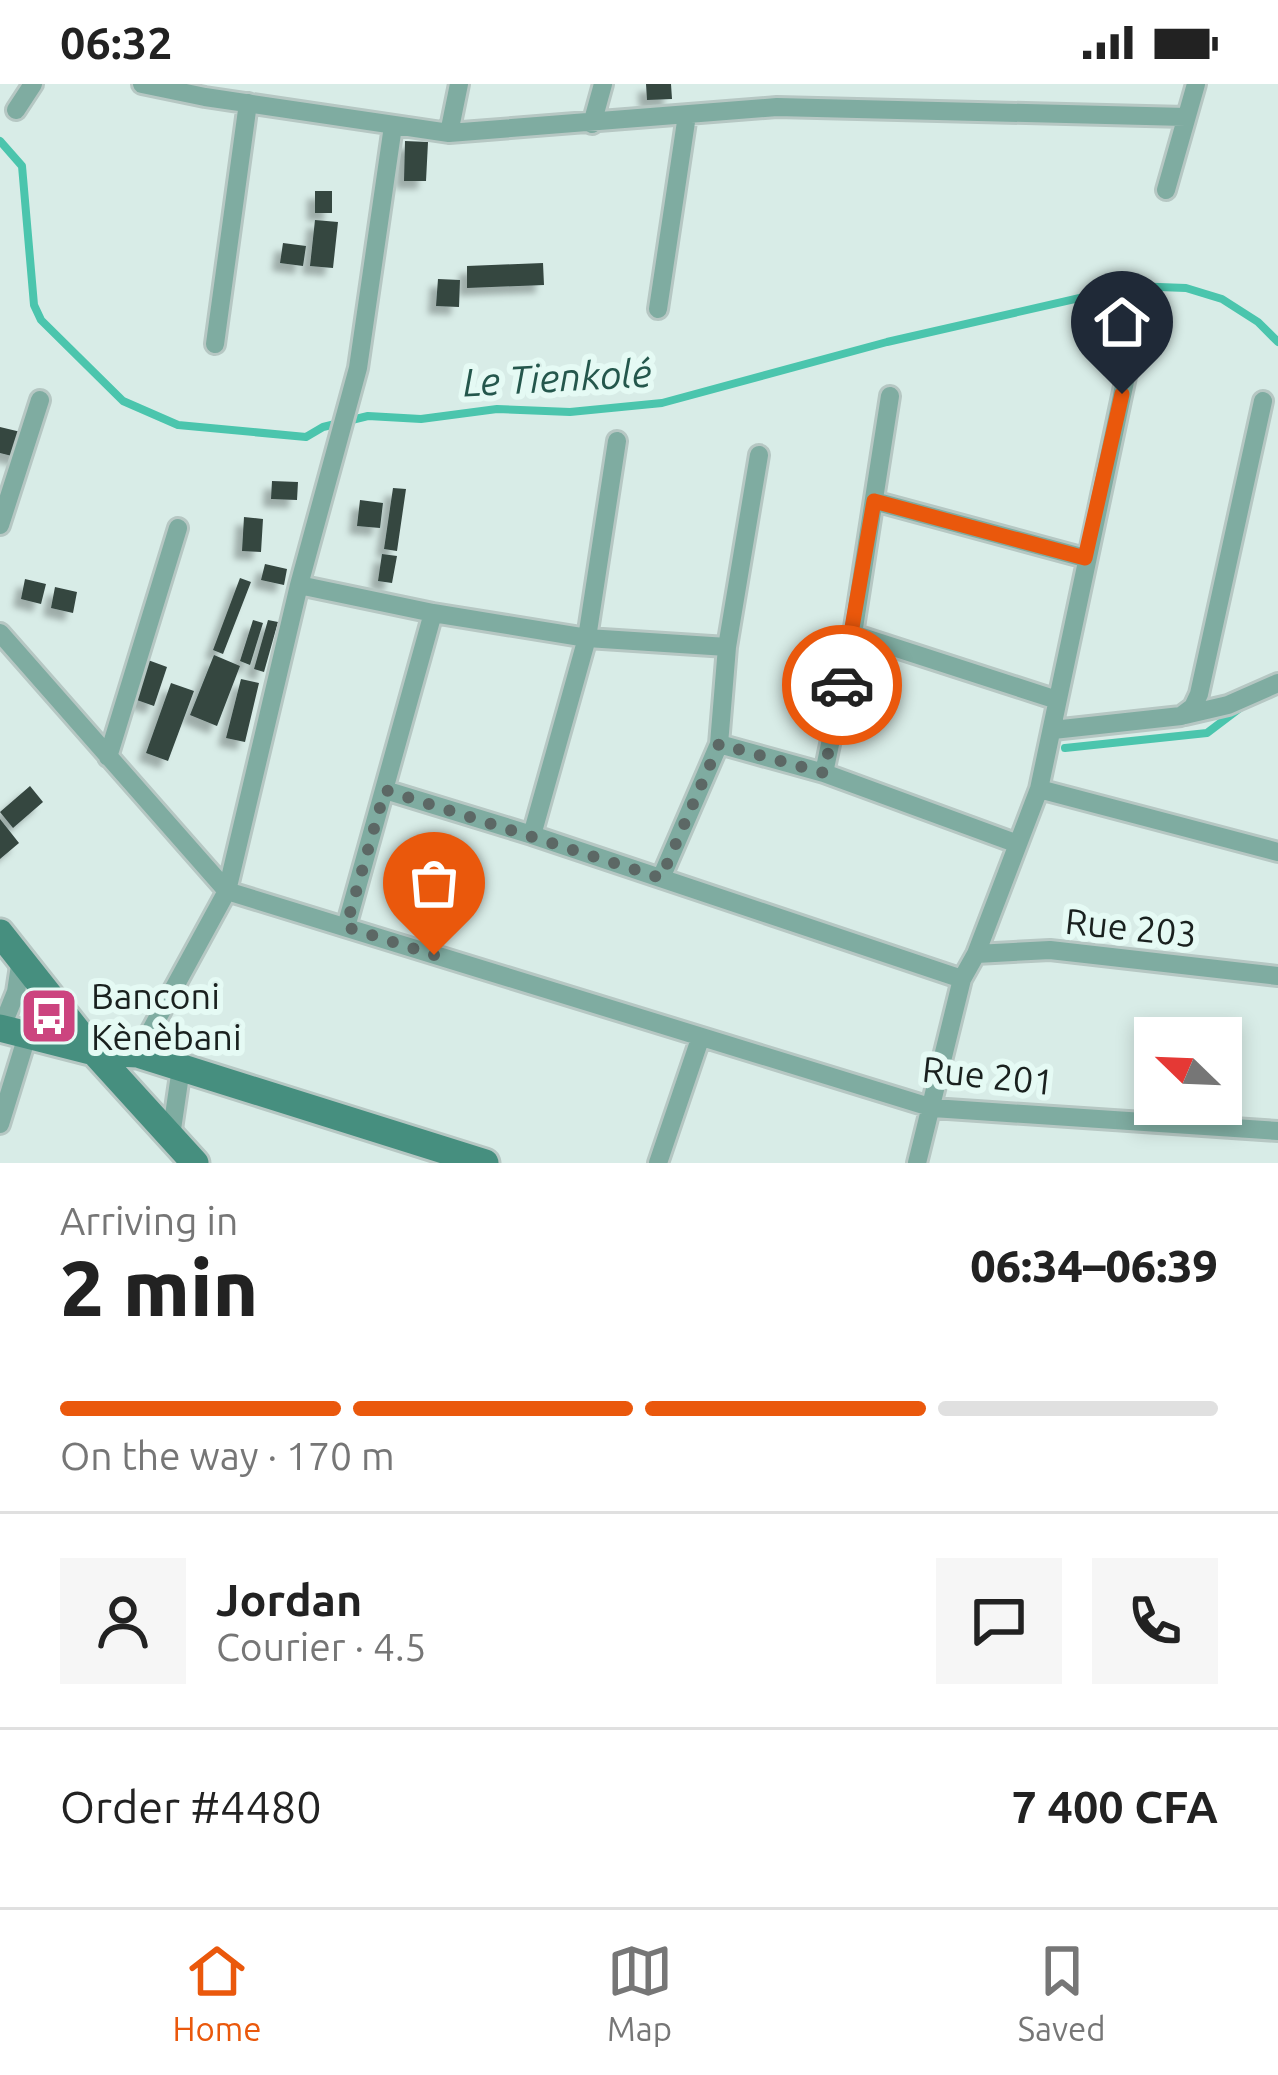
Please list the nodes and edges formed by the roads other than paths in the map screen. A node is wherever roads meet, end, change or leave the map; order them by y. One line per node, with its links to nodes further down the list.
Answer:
1 (33, 84): 10 (street)
2 (142, 84): 7 (street)
3 (459, 84): 15 (street)
4 (602, 84): 13 (street)
5 (780, 84): 9 (street)
6 (1196, 84): 12 (street)
7 (207, 91): 8 (street)
8 (248, 103): 14 (street); 18 (street)
9 (777, 107): 11 (street); 12 (street)
10 (16, 110)
11 (687, 115): 13 (street); 17 (street)
12 (1186, 117): 16 (street)
13 (592, 124): 15 (street)
14 (393, 126): 15 (street); 29 (street)
15 (448, 133)
16 (1166, 190)
17 (658, 309)
18 (215, 344)
19 (1131, 353): 28 (street)
20 (890, 397): 25 (street)
21 (40, 400): 26 (street)
22 (1263, 401): 37 (street)
23 (617, 441): 33 (street)
24 (759, 454): 34 (street)
25 (874, 501): 28 (street); 32 (street)
26 (0, 525)
27 (178, 528): 40 (street)
28 (1085, 558): 36 (street)
29 (299, 585): 30 (street); 48 (street)
30 (433, 613): 33 (street); 43 (street)
31 (0, 633): 40 (street)
32 (853, 634): 36 (street); 41 (street)
33 (587, 638): 34 (street); 44 (street)
34 (727, 647): 39 (street)
35 (1278, 683): 37 (street)
36 (1057, 700): 38 (street)
37 (1180, 716): 38 (street)
38 (1053, 730): 42 (street)
39 (719, 744): 41 (street); 47 (street)
40 (107, 758): 48 (street)
41 (824, 773): 45 (street)
42 (1039, 789): 45 (street); 46 (street)
43 (385, 790): 44 (street); 49 (street)
44 (532, 835): 47 (street)
45 (1018, 844): 51 (street)
46 (1278, 851)
47 (661, 878): 54 (street)
48 (226, 891): 49 (street, Rue 201); 58 (street)
49 (346, 927): 56 (street, Rue 201)
50 (0, 933): 52 (main road)
51 (976, 954): 53 (street, Rue 203); 54 (street)
52 (21, 959): 55 (street); 57 (main road)
53 (1278, 976)
54 (962, 980): 60 (street)
55 (9, 1031): 57 (main road); 61 (street)
56 (700, 1039): 60 (street, Rue 201); 66 (street)
57 (94, 1052): 58 (main road); 63 (main road)
58 (138, 1054): 59 (main road)
59 (181, 1068): 63 (street); 65 (main road)
60 (933, 1108): 62 (street, Rue 201); 67 (street)
61 (0, 1124)
62 (1278, 1131)
63 (171, 1136): 64 (main road)
64 (195, 1163)
65 (482, 1163)
66 (658, 1163)
67 (917, 1163)

